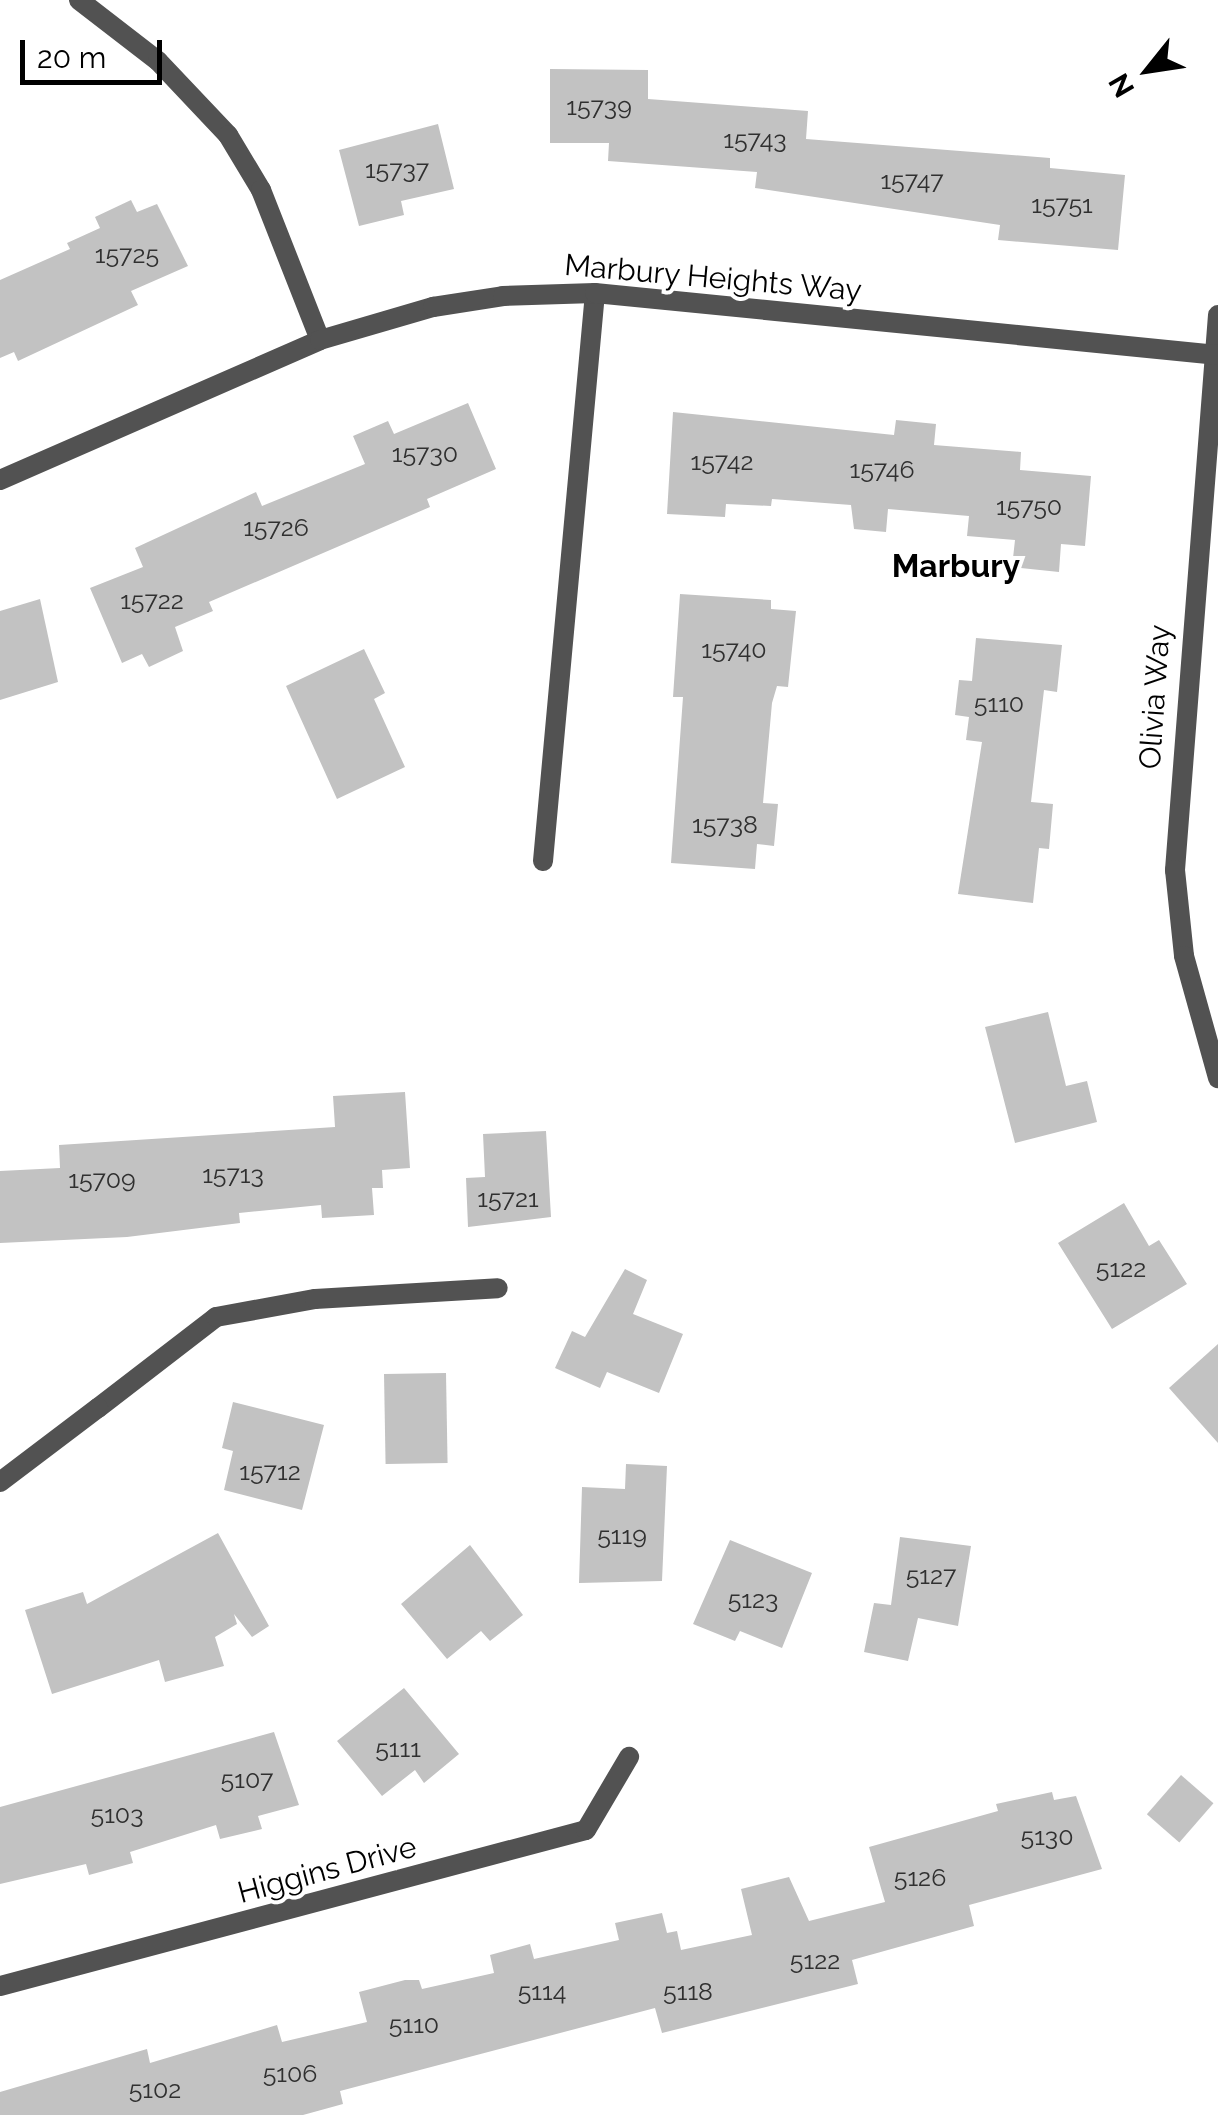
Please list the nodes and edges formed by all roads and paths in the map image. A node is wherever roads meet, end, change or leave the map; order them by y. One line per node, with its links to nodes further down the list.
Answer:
1 (80, 0): 4 (street)
2 (595, 294): 4 (street, Marbury Heights Way); 5 (street, Marbury Heights Way); 7 (street)
3 (1218, 315): 5 (street, Olivia Way)
4 (320, 340): 6 (street, Marbury Heights Way)
5 (1216, 355): 8 (street, Olivia Way)
6 (0, 480)
7 (544, 861)
8 (1218, 1078)
9 (498, 1288): 10 (street)
10 (0, 1482)
11 (629, 1757): 12 (street, Higgins Drive)
12 (0, 1986)

